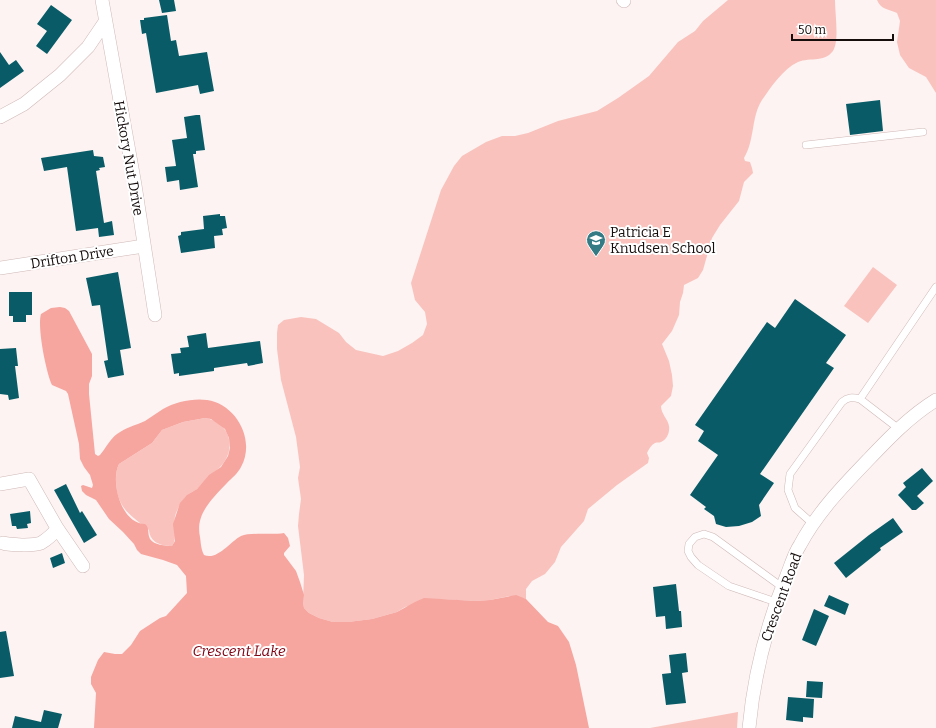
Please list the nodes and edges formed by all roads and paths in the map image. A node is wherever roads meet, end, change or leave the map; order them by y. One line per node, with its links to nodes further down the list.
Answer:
1 (102, 0): 2 (street, Hickory Nut Drive)
2 (105, 22): 3 (street); 6 (street, Hickory Nut Drive)
3 (0, 117)
4 (923, 132): 5 (lane)
5 (806, 145)
6 (144, 246): 7 (street, Drifton Drive); 9 (street, Hickory Nut Drive)
7 (0, 268)
8 (936, 287): 10 (lane)
9 (155, 316)
10 (860, 399): 12 (lane); 14 (lane)
11 (936, 400): 12 (street, Crescent Road)
12 (899, 429): 14 (street, Crescent Road)
13 (0, 484): 15 (street)
14 (813, 524): 18 (street, Crescent Road)
15 (57, 528): 16 (street); 17 (street)
16 (2, 543)
17 (83, 566)
18 (782, 587): 19 (street, Crescent Road); 19 (lane)
19 (776, 602): 20 (street, Crescent Road)
20 (749, 728)

